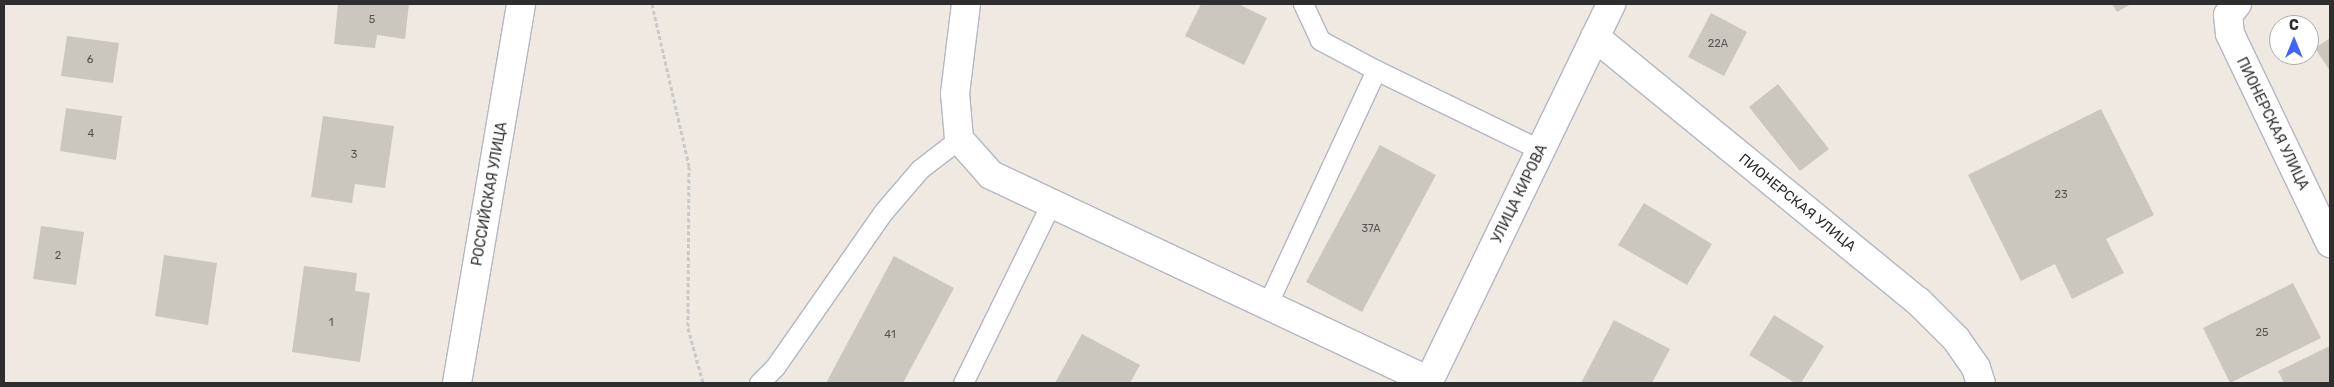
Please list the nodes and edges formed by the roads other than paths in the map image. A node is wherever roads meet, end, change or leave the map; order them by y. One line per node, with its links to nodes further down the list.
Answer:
1 (521, 4): 14 (street, РОССИЙСКАЯ УЛИЦА)
2 (966, 4): 8 (street)
3 (1304, 4): 7 (lane)
4 (1611, 4): 6 (street, УЛИЦА КИРОВА)
5 (2237, 4): 11 (street, ПИОНЕРСКАЯ УЛИЦА)
6 (1595, 37): 9 (street, УЛИЦА КИРОВА); 17 (street, ПИОНЕРСКАЯ УЛИЦА)
7 (1376, 70): 9 (lane); 12 (lane)
8 (959, 140): 10 (street); 15 (lane)
9 (1541, 150): 13 (street, УЛИЦА КИРОВА)
10 (1051, 203): 12 (street); 16 (lane)
11 (2330, 243)
12 (1267, 305): 13 (street)
13 (1429, 382)
14 (457, 383)
15 (759, 383)
16 (963, 383)
17 (1981, 383)

